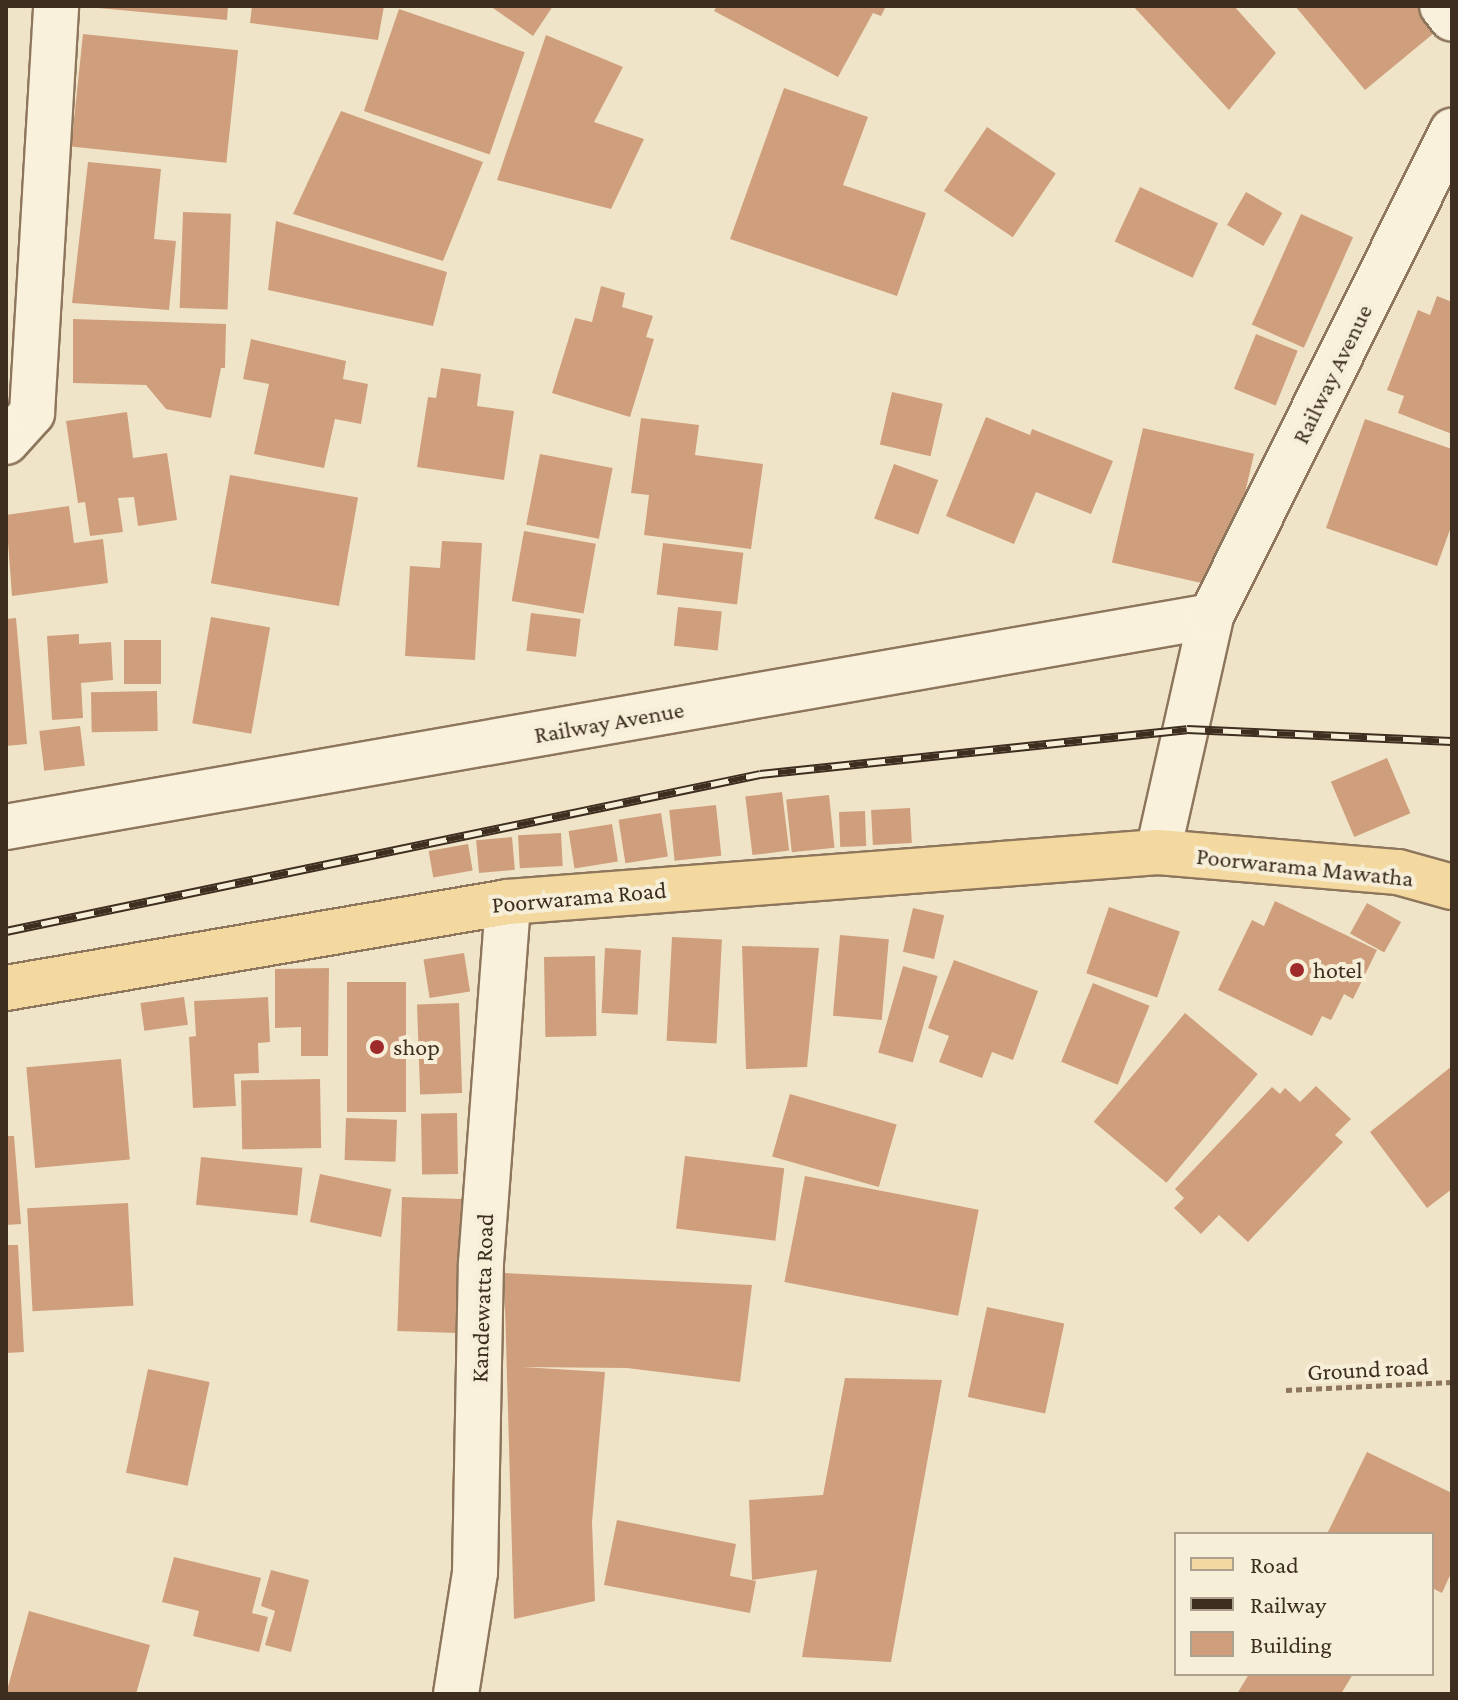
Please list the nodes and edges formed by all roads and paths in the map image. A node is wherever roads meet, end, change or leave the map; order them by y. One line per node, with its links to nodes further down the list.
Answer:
1 (56, 6): 5 (street)
2 (1442, 6): 3 (street)
3 (1452, 19)
4 (1452, 131): 6 (street, Railway Avenue)
5 (6, 442)
6 (1211, 616): 7 (street, Railway Avenue); 8 (street, Railway Avenue)
7 (6, 827)
8 (1158, 852): 9 (main road, Poorwarama Mawatha); 10 (main road, Poorwarama Road)
9 (1452, 887)
10 (508, 902): 11 (main road, Poorwarama Road); 14 (street, Kandewatta Road)
11 (6, 988)
12 (1452, 1382): 13 (path, Ground road)
13 (1286, 1390)
14 (456, 1694)

